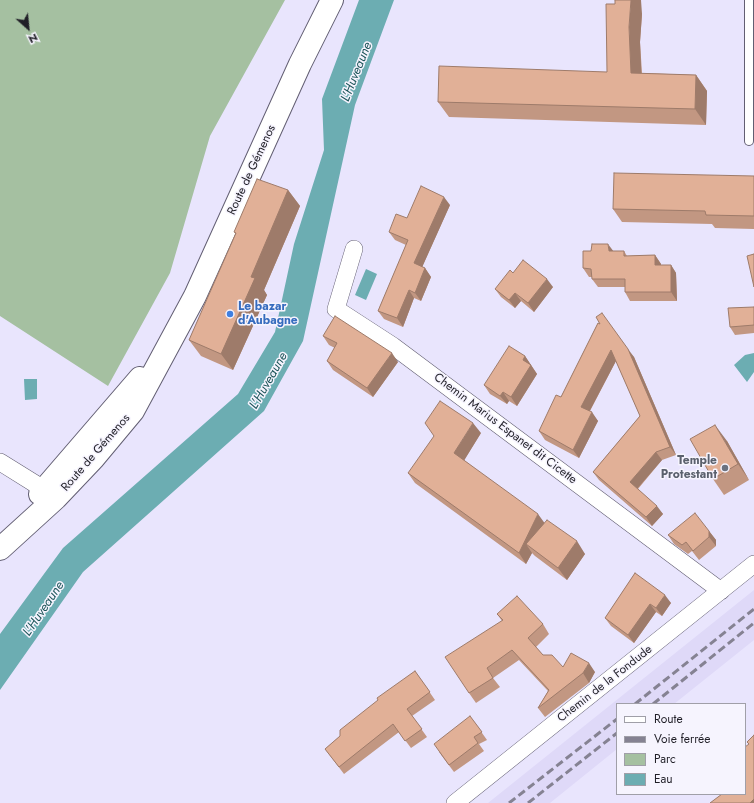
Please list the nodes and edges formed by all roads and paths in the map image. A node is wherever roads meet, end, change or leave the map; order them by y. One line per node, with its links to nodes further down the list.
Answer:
1 (332, 0): 6 (main road, Route de Gémenos)
2 (749, 0): 3 (lane)
3 (748, 141)
4 (354, 249): 10 (street, Chemin Marius Espanet dit Cicette)
5 (0, 462): 6 (street)
6 (51, 493): 7 (main road, Route de Gémenos); 8 (main road, Route de Gémenos)
7 (0, 531)
8 (0, 549)
9 (754, 564): 10 (street, Chemin de la Fondude)
10 (721, 591): 11 (street, Chemin de la Fondude)
11 (455, 803)

